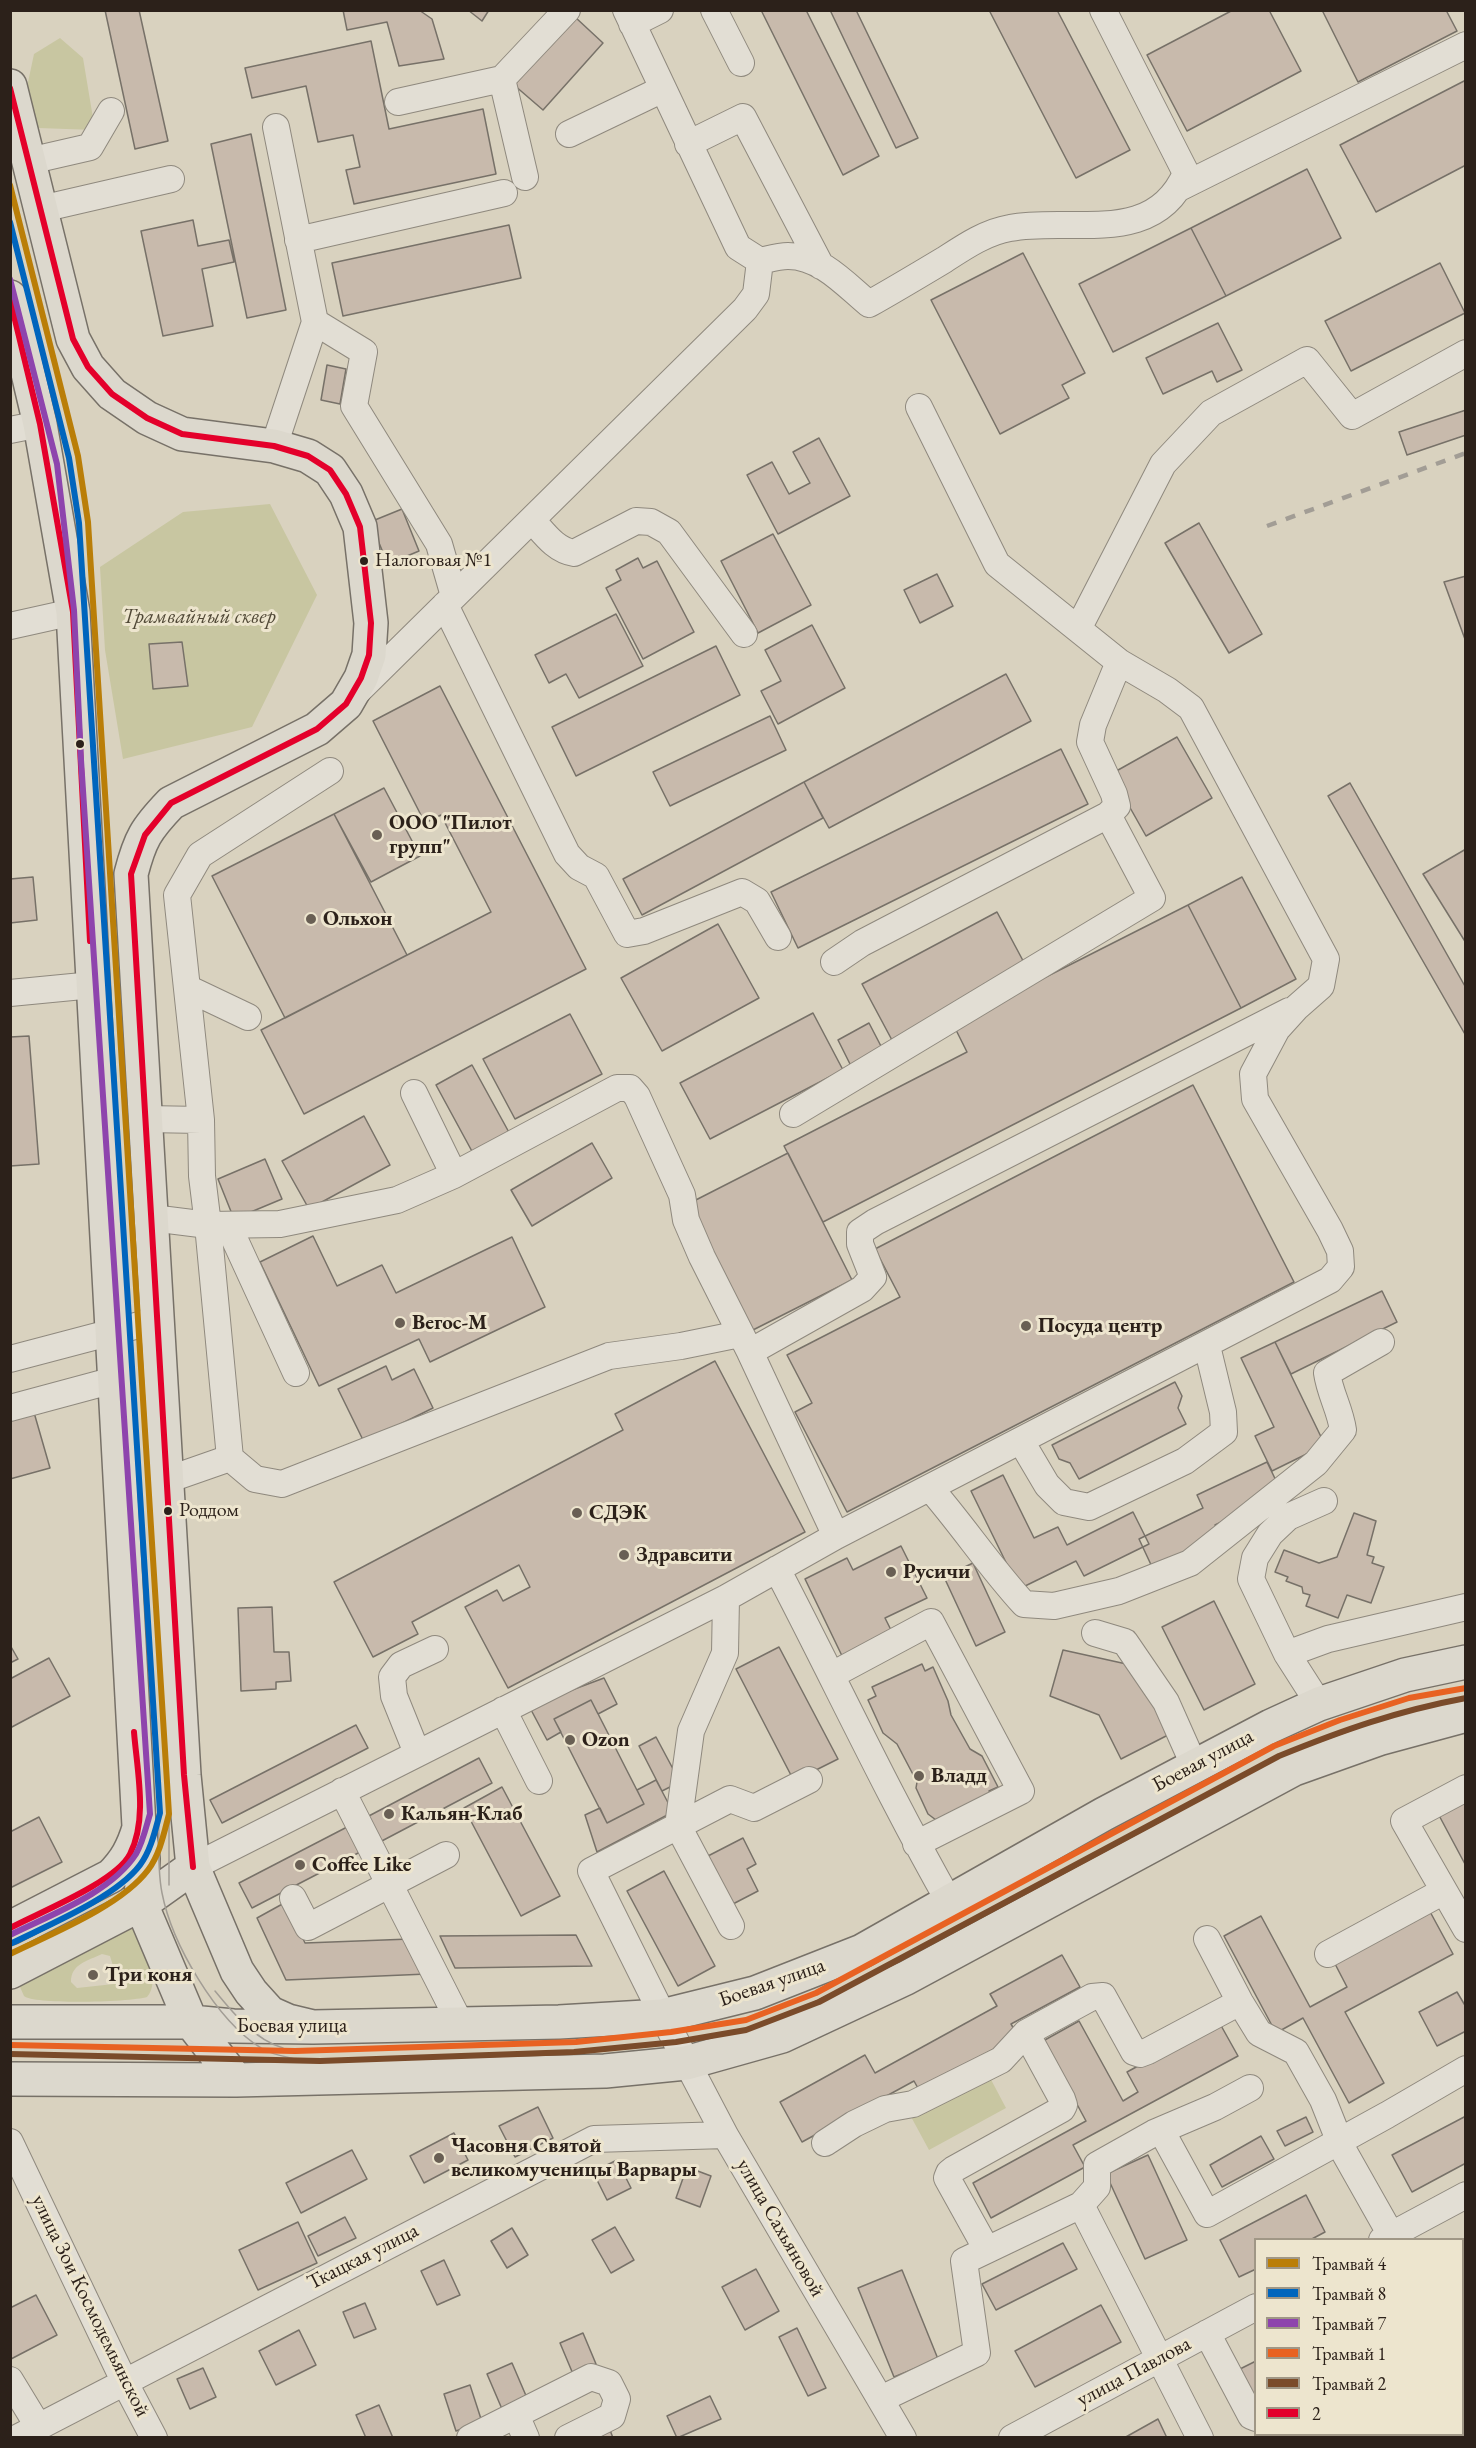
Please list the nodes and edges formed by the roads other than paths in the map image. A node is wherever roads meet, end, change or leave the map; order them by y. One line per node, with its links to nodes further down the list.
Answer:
1 (567, 10): 8 (street)
2 (660, 10): 5 (street)
3 (714, 10): 7 (street)
4 (1103, 10): 19 (street)
5 (629, 17): 10 (street)
6 (1466, 45): 19 (street)
7 (741, 63)
8 (502, 79): 11 (street); 17 (street)
9 (10, 86): 16 (main road)
10 (663, 89): 14 (street); 15 (street)
11 (398, 102)
12 (111, 111): 16 (street)
13 (276, 127): 22 (street)
14 (569, 134)
15 (688, 144): 23 (street); 24 (street)
16 (29, 161): 21 (main road)
17 (525, 177)
18 (171, 179): 21 (street)
19 (1179, 188): 24 (street)
20 (504, 193): 22 (street)
21 (41, 209): 30 (main road)
22 (298, 240): 26 (street)
23 (760, 261): 24 (street); 31 (street)
24 (822, 267)
25 (10, 297): 29 (main road)
26 (315, 322): 30 (street); 32 (street)
27 (1466, 353): 35 (street)
28 (919, 407): 35 (street)
29 (25, 427): 33 (main road)
30 (274, 446): 38 (main road)
31 (532, 520): 32 (street); 36 (street)
32 (449, 601): 38 (street); 41 (street)
33 (73, 612): 34 (street); 43 (main road)
34 (10, 626)
35 (1078, 629): 37 (street)
36 (744, 634)
37 (1119, 662): 40 (street); 46 (street)
38 (346, 704): 50 (main road)
39 (330, 771): 44 (street)
40 (1108, 815): 42 (street); 49 (street)
41 (778, 938)
42 (834, 962)
43 (93, 984): 45 (street); 56 (main road)
44 (187, 988): 47 (street); 51 (street)
45 (10, 993)
46 (1296, 1008): 58 (street); 59 (street)
47 (248, 1017)
48 (414, 1093): 52 (street)
49 (793, 1114)
50 (146, 1119): 51 (street); 53 (main road)
51 (201, 1120): 54 (street)
52 (454, 1175): 54 (street); 58 (street)
53 (152, 1218): 54 (street); 55 (main road)
54 (218, 1225): 61 (street); 65 (street)
55 (158, 1320): 56 (street); 66 (main road)
56 (111, 1332): 60 (street); 62 (main road)
57 (1380, 1342): 67 (street)
58 (745, 1343): 65 (street); 69 (street)
59 (1207, 1346): 64 (street); 64 (street)
60 (10, 1359)
61 (296, 1372)
62 (114, 1380): 63 (street); 87 (main road)
63 (10, 1408)
64 (1021, 1441): 67 (street)
65 (230, 1458): 66 (street)
66 (167, 1480): 91 (main road)
67 (930, 1488): 69 (street)
68 (1324, 1501): 75 (street)
69 (836, 1536): 70 (street)
70 (777, 1569): 71 (street); 77 (street)
71 (726, 1598): 79 (street); 88 (street)
72 (1466, 1607): 75 (street)
73 (1095, 1633): 82 (street)
74 (435, 1650): 81 (street)
75 (1287, 1654): 78 (street)
76 (1466, 1662): 78 (main road, Боевая улица)
77 (832, 1675): 89 (street); 89 (street)
78 (1319, 1704): 82 (main road, Боевая улица)
79 (503, 1710): 81 (street); 84 (street)
80 (1466, 1714): 111 (main road)
81 (417, 1753): 86 (street)
82 (1194, 1765): 96 (main road, Боевая улица)
83 (809, 1780): 88 (street)
84 (539, 1781)
85 (1466, 1788): 94 (street)
86 (342, 1791): 91 (street); 93 (street)
87 (139, 1826): 92 (main road); 99 (main road)
88 (678, 1826): 98 (street); 105 (street, улица Сахьяновой)
89 (916, 1844): 96 (street)
90 (446, 1855): 93 (street)
91 (193, 1867): 92 (main road); 97 (main road); 109 (main road)
92 (142, 1872): 97 (main road)
93 (389, 1884): 95 (street); 108 (street)
94 (1444, 1891): 100 (street); 102 (street)
95 (293, 1898)
96 (950, 1903): 105 (main road, Боевая улица)
97 (141, 1904): 103 (main road); 107 (main road)
98 (731, 1926)
99 (10, 1928)
100 (1466, 1929)
101 (1207, 1940): 104 (street)
102 (1328, 1953)
103 (10, 1972)
104 (1240, 2002): 110 (street); 118 (street)
105 (662, 2016): 108 (main road, Боевая улица); 111 (street, улица Сахьяновой)
106 (10, 2022): 107 (main road, Боевая улица)
107 (191, 2022): 109 (main road, Боевая улица); 114 (main road)
108 (460, 2023): 109 (main road, Боевая улица)
109 (313, 2027)
110 (1026, 2033): 120 (street); 124 (street)
111 (686, 2063): 114 (main road); 117 (street, улица Сахьяновой)
112 (1466, 2069): 118 (street)
113 (10, 2079): 114 (main road)
114 (236, 2080)
115 (1250, 2088): 116 (street)
116 (1161, 2130): 118 (street); 122 (street)
117 (726, 2135): 129 (street, Ткацкая улица); 130 (street, улица Сахьяновой)
118 (1339, 2141): 123 (street)
119 (10, 2142): 129 (street, улица Зои Космодемьянской)
120 (825, 2143)
121 (1466, 2195): 123 (street)
122 (1081, 2205): 124 (street); 127 (street)
123 (1387, 2237)
124 (987, 2250): 130 (street)
125 (1254, 2308): 126 (street, улица Павлова)
126 (1207, 2333): 127 (street, улица Павлова); 131 (street)
127 (1159, 2359): 138 (street, улица Павлова); 139 (street)
128 (10, 2380): 133 (street)
129 (124, 2381): 133 (street, Ткацкая улица); 134 (street, улица Зои Космодемьянской)
130 (881, 2399): 137 (street, улица Сахьяновой)
131 (1254, 2417)
132 (521, 2426): 135 (street); 136 (street)
133 (27, 2432)
134 (154, 2438)
135 (470, 2438)
136 (568, 2438)
137 (903, 2438)
138 (1012, 2438)
139 (1200, 2438)

